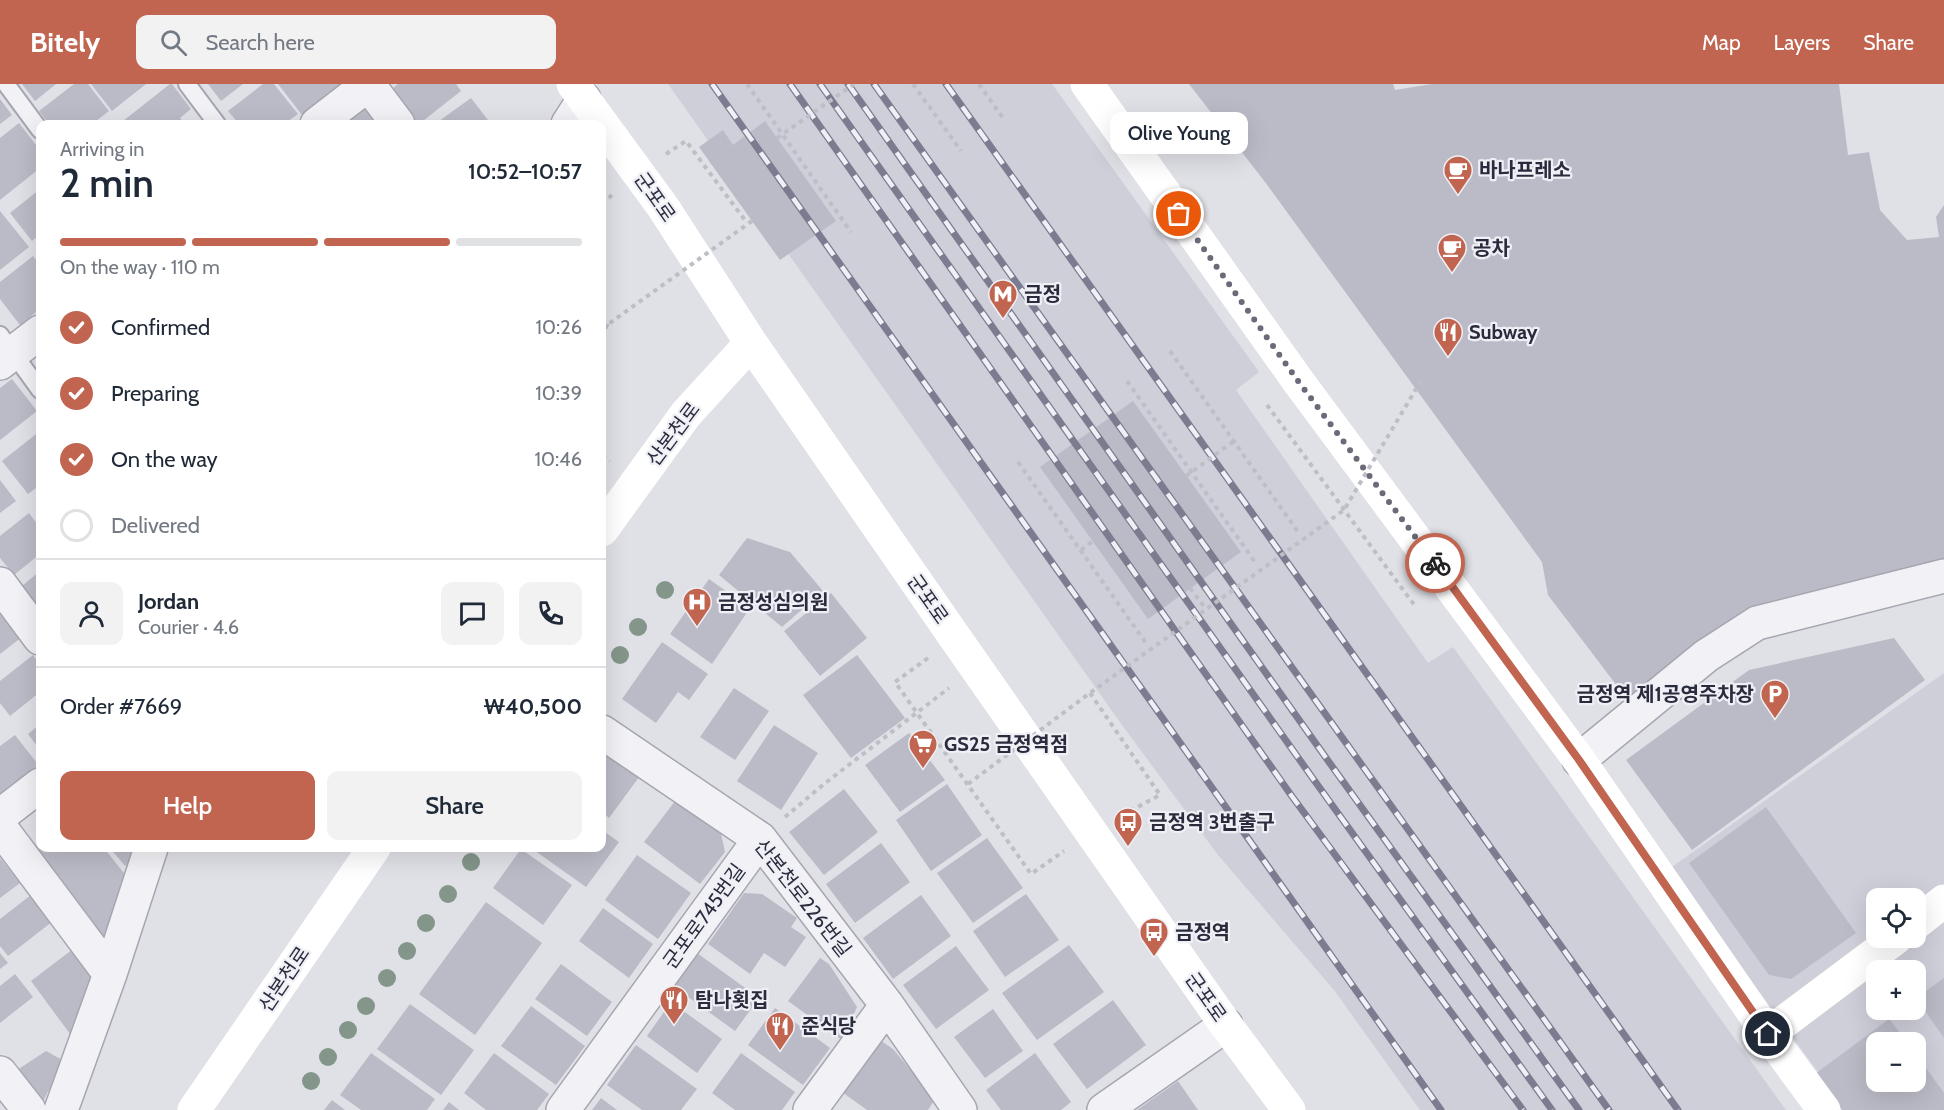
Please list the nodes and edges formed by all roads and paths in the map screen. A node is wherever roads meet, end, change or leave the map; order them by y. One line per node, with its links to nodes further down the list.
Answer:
1 (6, 84): 15 (lane)
2 (187, 84): 10 (lane)
3 (368, 84): 11 (street); 12 (street)
4 (747, 84): 16 (path)
5 (854, 84): 16 (path, bridge)
6 (913, 84): 19 (path)
7 (979, 84): 14 (path)
8 (1087, 84): 54 (street)
9 (575, 103): 13 (street, 군포로)
10 (214, 120)
11 (322, 120)
12 (395, 120)
13 (591, 120)
14 (1005, 121)
15 (36, 125)
16 (782, 134): 18 (path, bridge); 23 (path)
17 (606, 137): 20 (street, 군포로)
18 (777, 138)
19 (961, 151)
20 (638, 172): 22 (path); 26 (street, 군포로)
21 (752, 221): 22 (path, bridge)
22 (747, 223): 24 (path, bridge)
23 (851, 232)
24 (607, 325)
25 (36, 334): 27 (street)
26 (751, 343): 38 (street, 산본천로); 49 (street, 군포로)
27 (4, 350): 31 (lane)
28 (1170, 351): 33 (path)
29 (1422, 379): 37 (path, bridge)
30 (1127, 381): 35 (path)
31 (36, 386)
32 (1267, 405): 37 (path)
33 (1234, 441): 35 (path, bridge); 39 (path)
34 (1018, 462): 41 (path)
35 (1191, 472): 36 (path, bridge); 42 (path)
36 (1186, 476)
37 (1344, 510): 46 (path); 47 (path, bridge)
38 (606, 524)
39 (1298, 532)
40 (1093, 542): 41 (path)
41 (1081, 550): 50 (path)
42 (1254, 562)
43 (1944, 576): 54 (street)
44 (0, 584): 48 (street)
45 (1190, 588): 47 (path)
46 (1416, 606)
47 (1206, 609): 52 (path, bridge)
48 (36, 633)
49 (956, 639): 51 (street, 군포로); 55 (path)
50 (1146, 642)
51 (976, 666): 59 (street, 군포로); 60 (path)
52 (1090, 693): 55 (path, bridge); 59 (path)
53 (606, 735): 60 (street, 산본천로226번길)
54 (1579, 760): 69 (street)
55 (968, 784): 59 (path)
56 (36, 788): 57 (street)
57 (0, 816)
58 (0, 827): 66 (street)
59 (1091, 832): 68 (street, 군포로)
60 (760, 839): 67 (street, 산본천로226번길); 74 (street, 군포로745번길)
61 (150, 852): 66 (street)
62 (371, 852): 73 (street, 산본천로)
63 (1944, 901): 64 (street)
64 (1926, 915)
65 (1883, 948): 69 (street)
66 (110, 974): 72 (street)
67 (887, 1005): 75 (street); 76 (street, 산본천로226번길)
68 (1226, 1025): 77 (street); 78 (street, 군포로)
69 (1768, 1034): 79 (street)
70 (0, 1073): 71 (street)
71 (29, 1110)
72 (61, 1110)
73 (194, 1110)
74 (563, 1110)
75 (810, 1110)
76 (960, 1110)
77 (1104, 1110)
78 (1289, 1110)
79 (1824, 1110)

